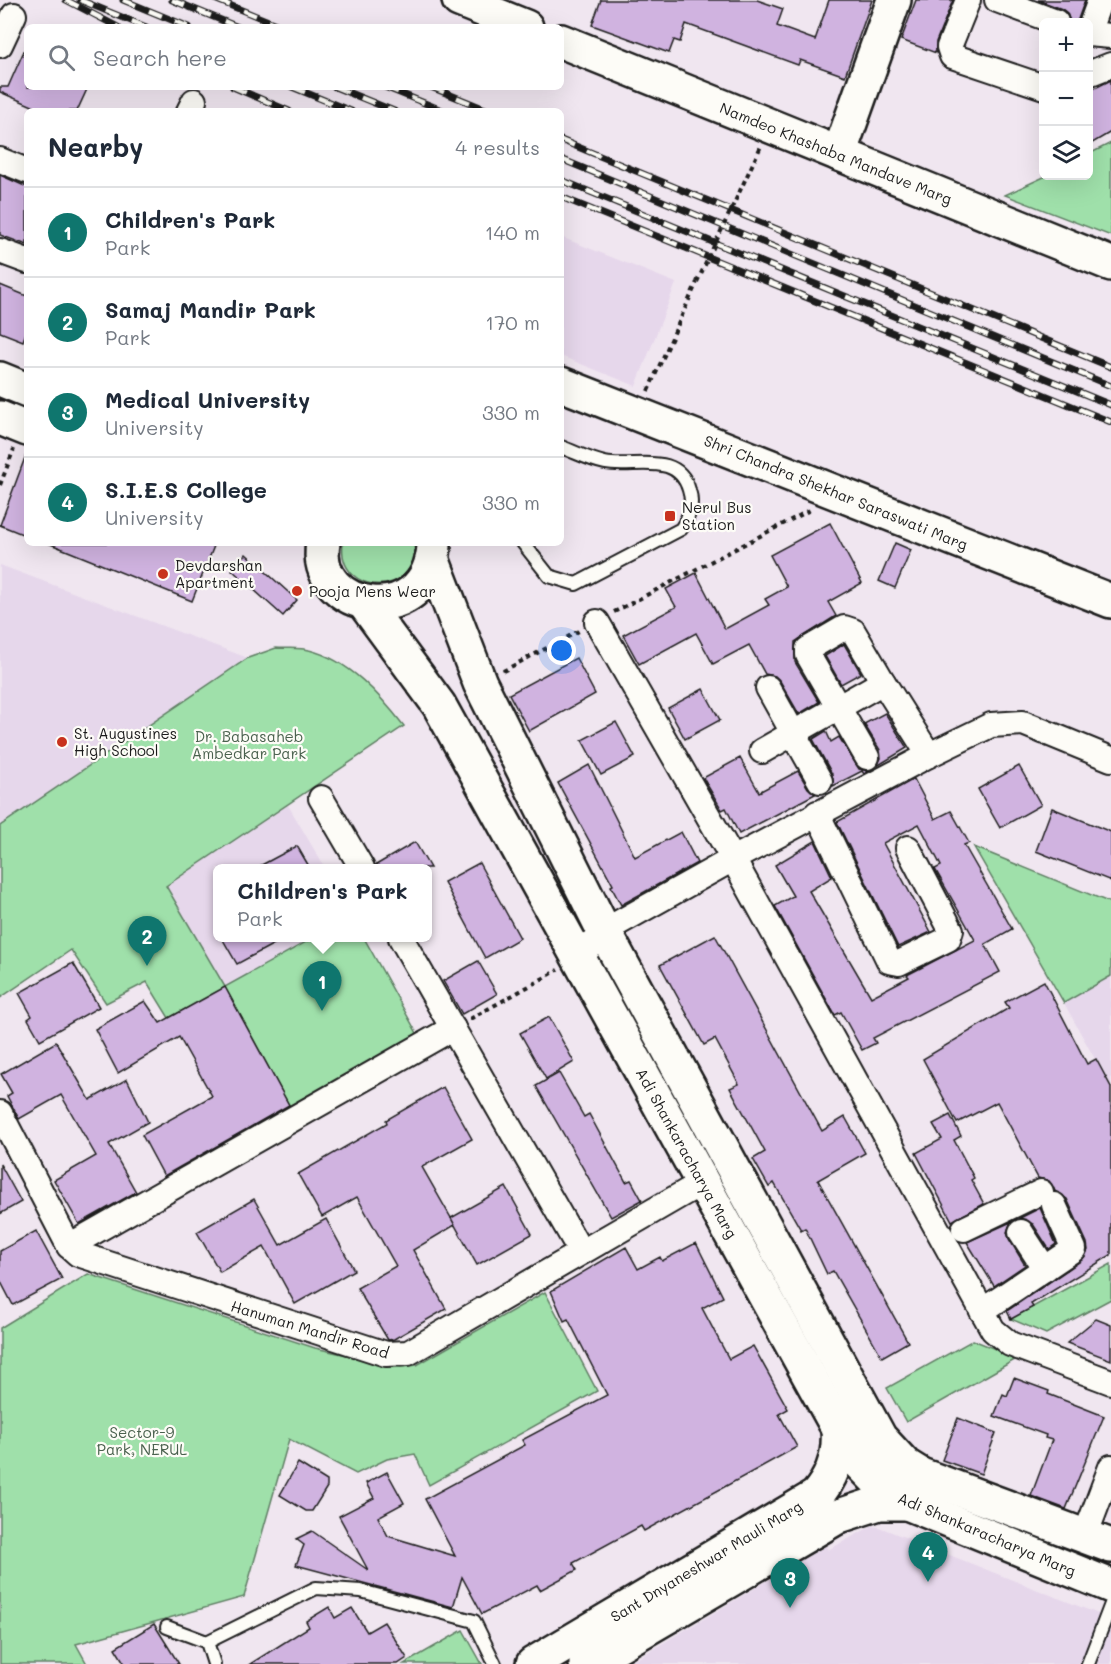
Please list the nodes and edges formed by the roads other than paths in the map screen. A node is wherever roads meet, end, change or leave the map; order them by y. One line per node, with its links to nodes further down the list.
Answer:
1 (459, 0): 9 (main road)
2 (894, 0): 17 (main road)
3 (968, 0): 16 (street)
4 (997, 0): 7 (street)
5 (1100, 0): 8 (street)
6 (14, 15): 13 (street)
7 (1045, 18)
8 (1093, 22)
9 (519, 24)
10 (1093, 34): 11 (street)
11 (1111, 36)
12 (564, 42): 17 (main road, Namdeo Khashaba Mandave Marg)
13 (0, 45)
14 (1111, 65): 15 (street)
15 (1093, 72)
16 (1039, 85)
17 (839, 154): 22 (main road, Namdeo Khashaba Mandave Marg)
18 (0, 160): 19 (street)
19 (24, 170)
20 (0, 251): 21 (street)
21 (24, 260)
22 (1111, 264)
23 (0, 379): 25 (main road)
24 (564, 385): 33 (main road, Shri Chandra Shekhar Saraswati Marg)
25 (24, 389)
26 (0, 418): 27 (main road)
27 (19, 443)
28 (564, 448): 30 (lane)
29 (303, 546): 32 (main road)
30 (525, 546)
31 (434, 552): 34 (main road); 50 (main road, Adi Shankaracharya Marg)
32 (324, 555): 34 (main road)
33 (1111, 601)
34 (364, 603): 52 (main road, Adi Shankaracharya Marg)
35 (597, 622): 48 (street)
36 (883, 682): 38 (street); 38 (street); 41 (street)
37 (768, 688): 39 (street)
38 (840, 707): 39 (street); 42 (street)
39 (793, 734): 40 (street); 44 (street)
40 (762, 751)
41 (928, 755): 43 (street); 46 (street)
42 (867, 757)
43 (1111, 759)
44 (820, 781)
45 (321, 798): 49 (street)
46 (817, 813): 47 (street); 48 (street)
47 (908, 848)
48 (733, 859): 50 (street); 61 (street)
49 (360, 864)
50 (604, 931): 52 (street); 66 (main road, Adi Shankaracharya Marg)
51 (403, 942): 53 (street)
52 (580, 958): 55 (main road, Adi Shankaracharya Marg)
53 (453, 1028): 58 (street); 59 (street)
54 (0, 1113): 58 (street)
55 (702, 1182): 59 (street, Hanuman Mandir Road); 63 (main road, Adi Shankaracharya Marg)
56 (964, 1229): 60 (street)
57 (1021, 1232): 60 (street)
58 (69, 1246): 59 (street, Hanuman Mandir Road)
59 (581, 1252)
60 (1045, 1269): 61 (street)
61 (982, 1311): 62 (street)
62 (1111, 1382)
63 (838, 1429): 65 (main road, Adi Shankaracharya Marg); 73 (main road, Sant Dnyaneshwar Mauli Marg)
64 (1111, 1467): 66 (street)
65 (907, 1503): 67 (main road, Adi Shankaracharya Marg); 74 (main road, Sant Dnyaneshwar Mauli Marg)
66 (1098, 1541)
67 (1111, 1586)
68 (1111, 1604): 75 (lane)
69 (167, 1627): 70 (lane)
70 (207, 1642): 71 (lane); 72 (lane)
71 (214, 1664)
72 (495, 1664)
73 (533, 1664)
74 (586, 1664)
75 (1088, 1664)

